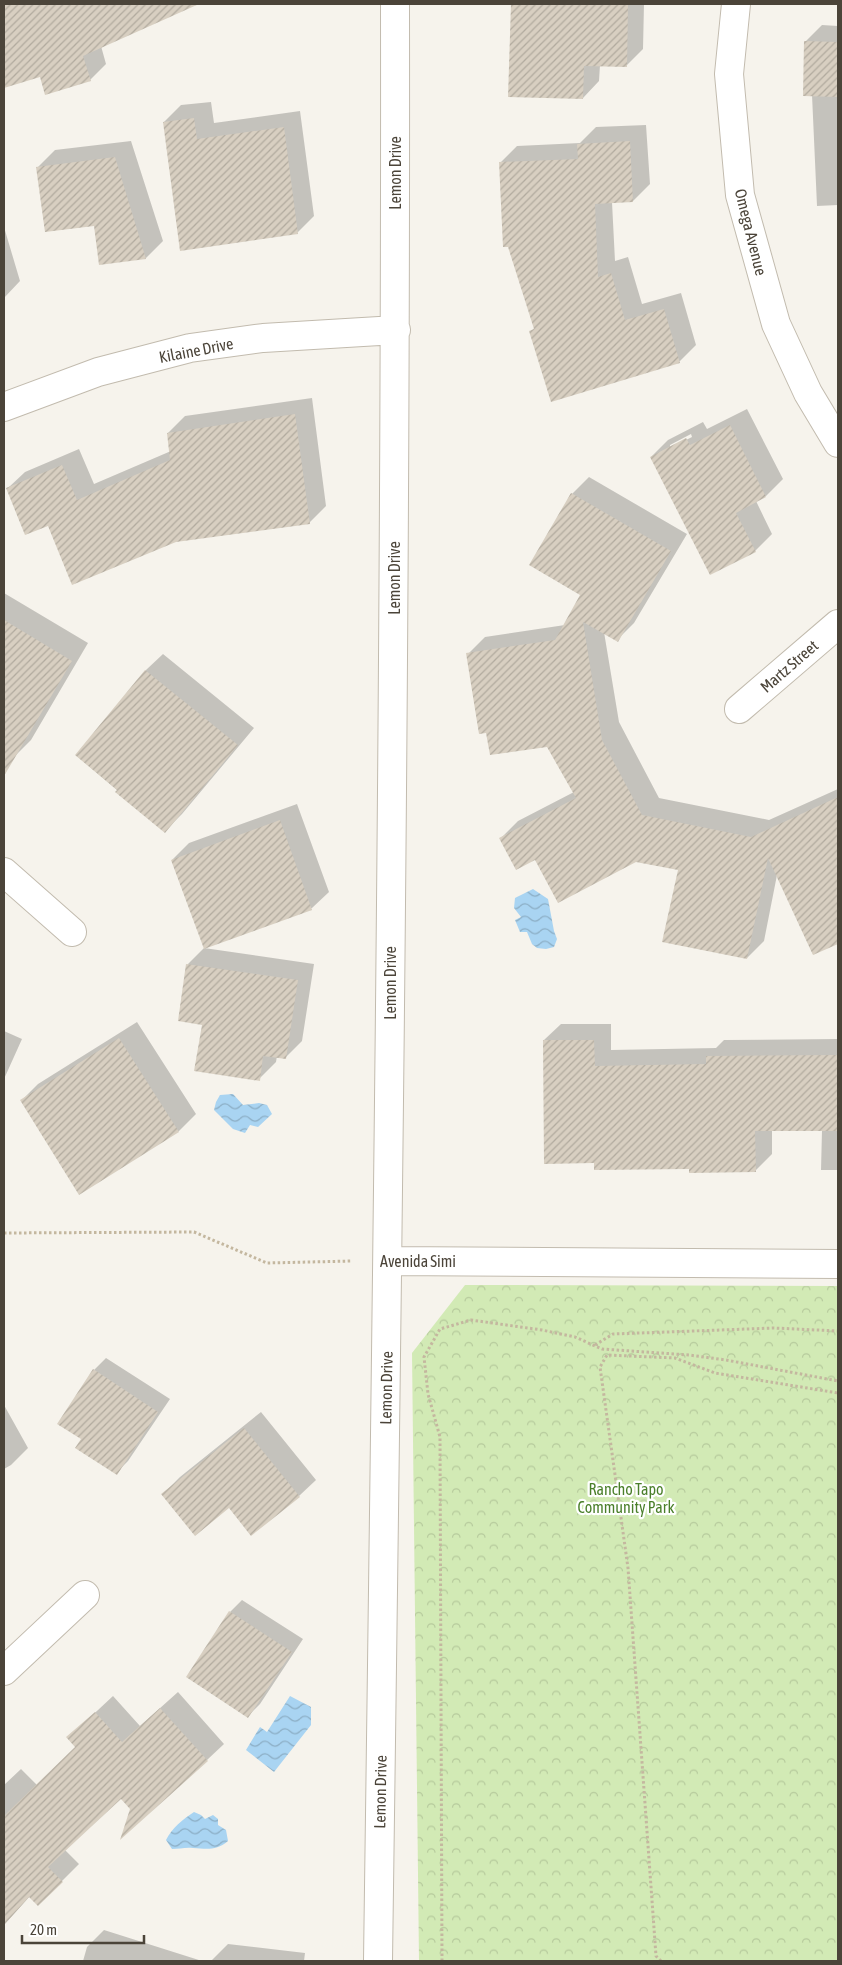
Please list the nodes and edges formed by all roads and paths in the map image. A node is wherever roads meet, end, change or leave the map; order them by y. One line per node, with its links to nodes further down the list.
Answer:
1 (395, 4): 3 (street, Lemon Drive)
2 (736, 4): 5 (street, Omega Avenue)
3 (396, 330): 4 (street, Kilaine Drive); 11 (street, Lemon Drive)
4 (4, 408)
5 (838, 443)
6 (838, 624): 7 (street, Martz Street)
7 (739, 709)
8 (4, 872): 9 (street)
9 (72, 932)
10 (4, 1233): 11 (path, Avenida Simi)
11 (388, 1261): 12 (street, Avenida Simi); 19 (street, Lemon Drive)
12 (838, 1264)
13 (838, 1331): 14 (path)
14 (595, 1345): 15 (path); 20 (path)
15 (838, 1381)
16 (838, 1393): 21 (path)
17 (86, 1595): 18 (street)
18 (4, 1671)
19 (378, 1961)
20 (442, 1961)
21 (660, 1961)

